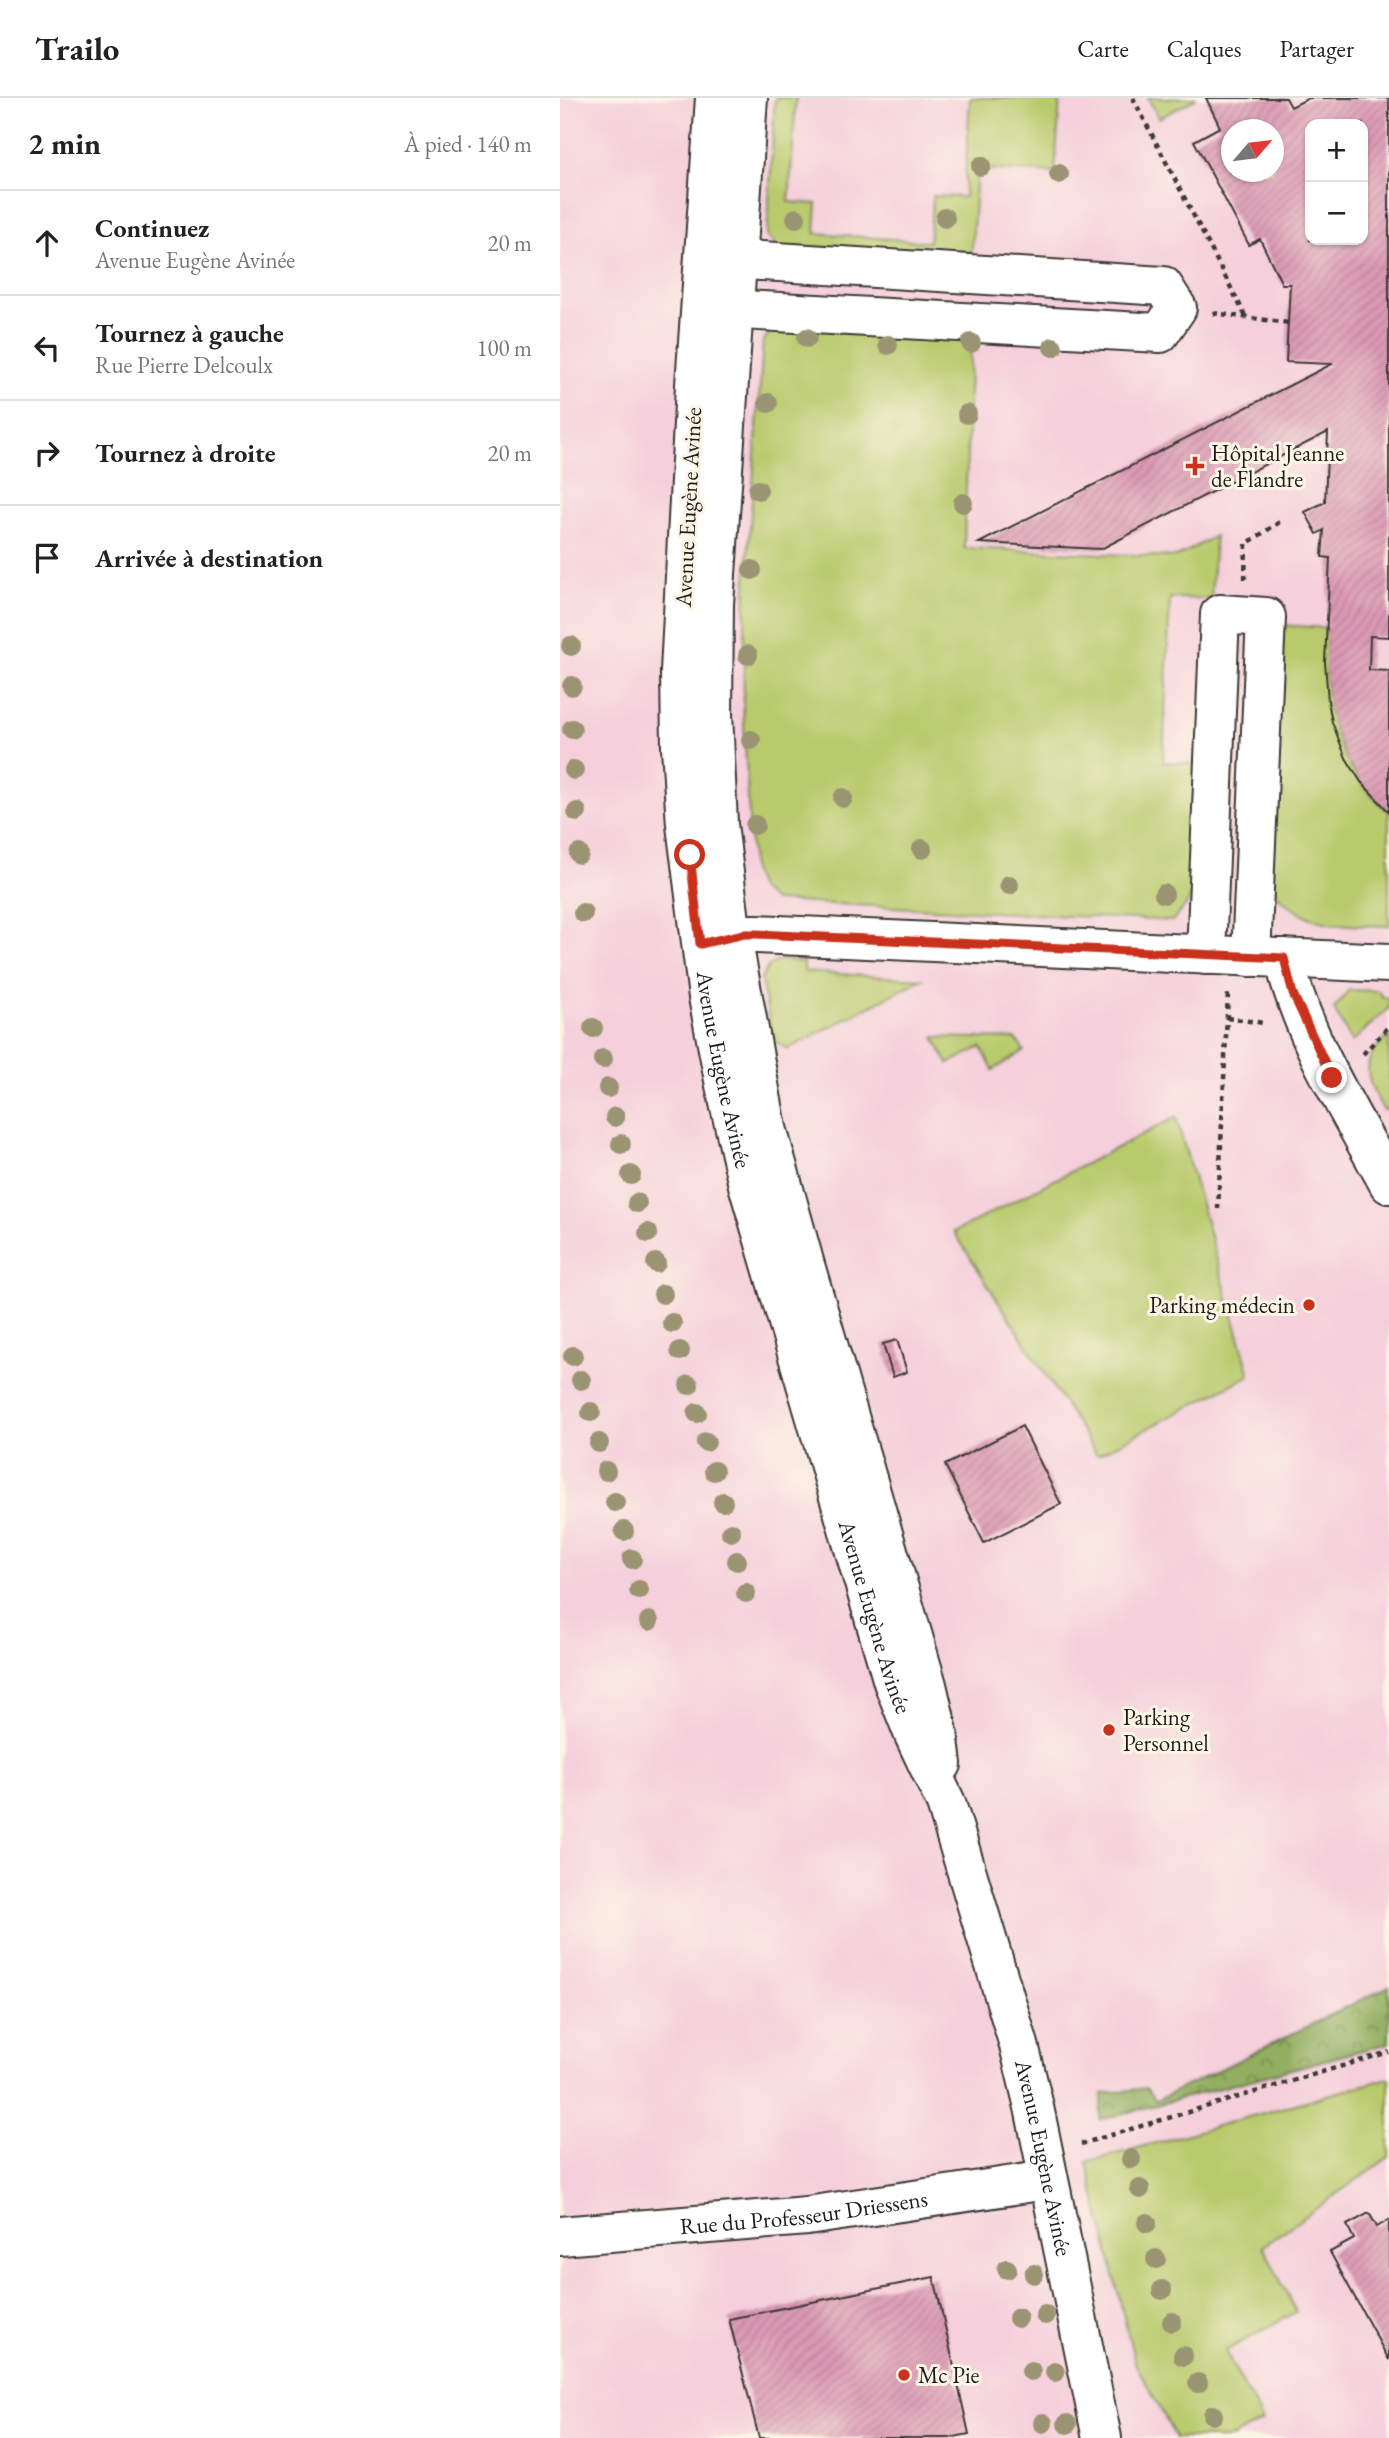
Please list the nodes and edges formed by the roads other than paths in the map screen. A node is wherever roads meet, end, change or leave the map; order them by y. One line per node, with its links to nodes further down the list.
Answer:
1 (715, 98): 3 (street, Avenue Eugène Avinée)
2 (748, 98): 3 (street, Avenue Eugène Avinée)
3 (721, 259): 4 (street, Avenue Eugène Avinée); 4 (street)
4 (717, 309): 5 (street, Avenue Eugène Avinée)
5 (716, 940): 6 (street); 10 (street, Avenue Eugène Avinée)
6 (1206, 955): 7 (street); 7 (street)
7 (1268, 957): 8 (street); 9 (street)
8 (1389, 963)
9 (1389, 1184)
10 (1045, 2167): 11 (street, Rue du Professeur Driessens); 12 (street, Avenue Eugène Avinée)
11 (560, 2236)
12 (1102, 2438)

